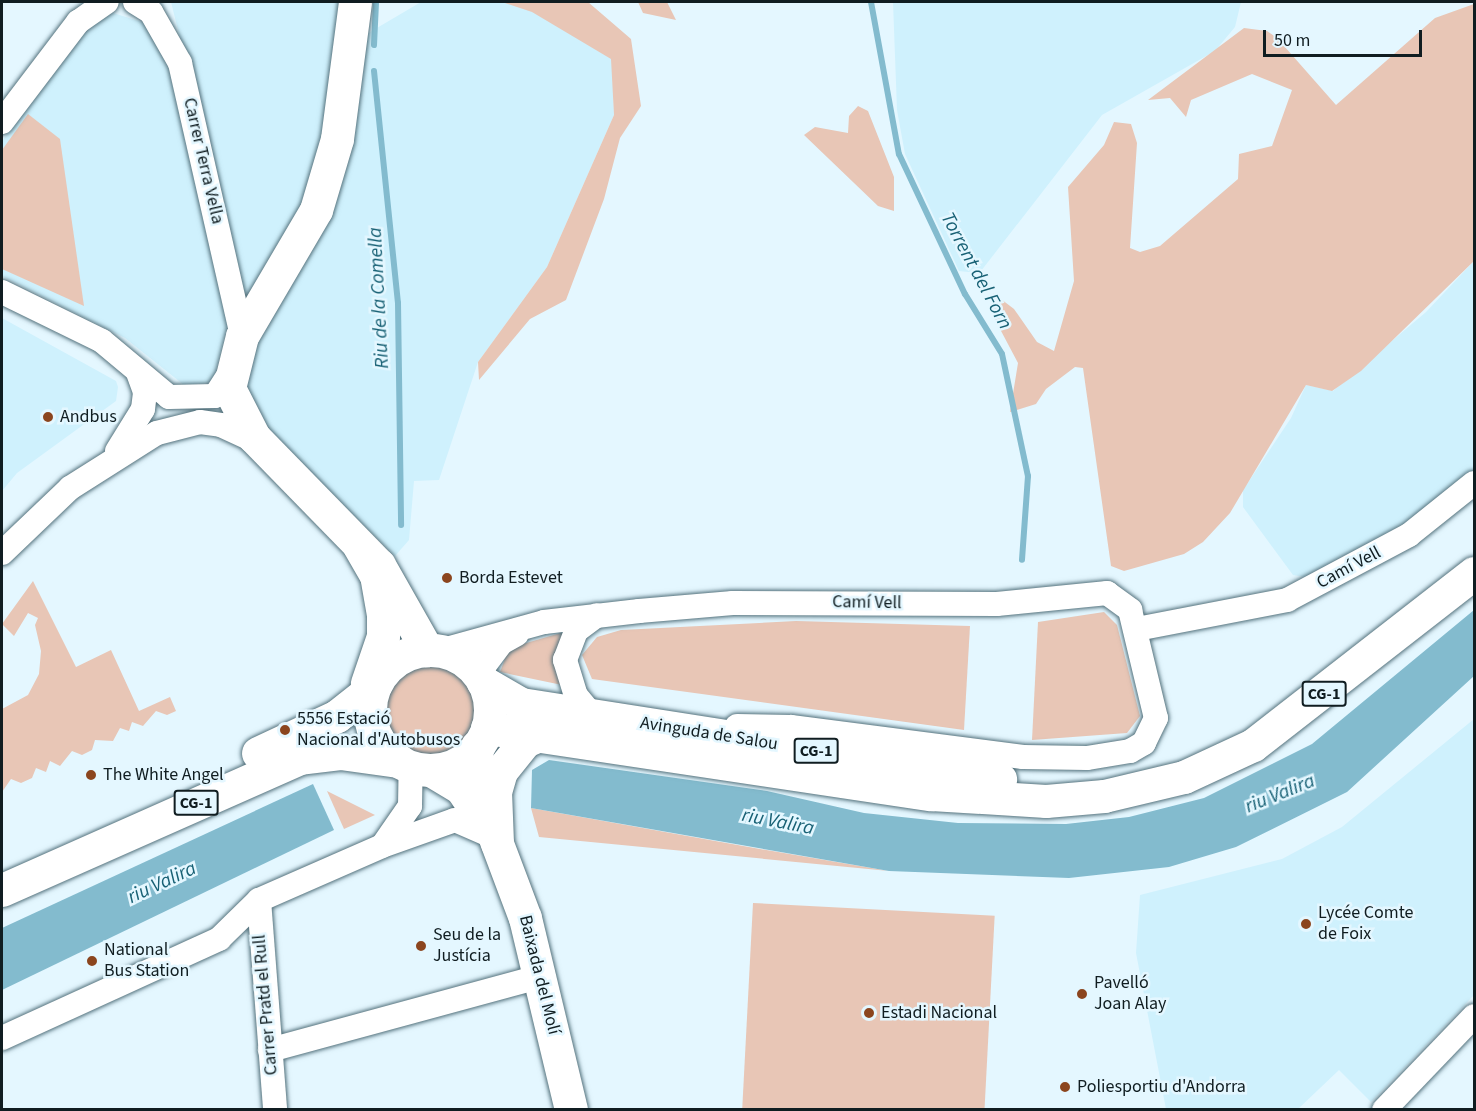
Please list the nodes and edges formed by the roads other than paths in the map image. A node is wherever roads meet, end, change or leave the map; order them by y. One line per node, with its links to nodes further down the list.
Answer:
1 (106, 2): 4 (street)
2 (135, 2): 6 (street, Carrer Terra Vella)
3 (355, 2): 6 (main road)
4 (2, 122)
5 (2, 292): 7 (street)
6 (242, 336): 8 (main road)
7 (137, 370): 8 (street); 9 (street); 11 (street)
8 (230, 373): 10 (main road)
9 (200, 422): 10 (street); 11 (street)
10 (262, 444): 13 (main road)
11 (112, 457): 14 (street)
12 (1474, 483): 18 (street, Camí Vell)
13 (359, 546): 16 (main road); 24 (main road)
14 (2, 553)
15 (1474, 573): 29 (main road, Avinguda de Salou / CG-1)
16 (390, 582): 20 (main road); 21 (main road)
17 (597, 615): 18 (street, Camí Vell); 19 (street, Camí Vell); 23 (street)
18 (1134, 620): 25 (street)
19 (544, 622): 20 (street, Camí Vell); 22 (street, Camí Vell)
20 (433, 650): 21 (main road, CG-1); 22 (main road, CG-1)
21 (380, 677): 24 (main road, CG-1); 28 (main road)
22 (480, 678): 23 (main road, Avinguda de Salou / CG-1); 27 (main road)
23 (593, 716): 25 (main road, Avinguda de Salou / CG-1)
24 (337, 717): 32 (main road, CG-1)
25 (660, 726): 29 (main road, Avinguda de Salou / CG-1)
26 (543, 733): 27 (main road, CG-1); 29 (main road, Avinguda de Salou / CG-1); 30 (main road)
27 (480, 744): 28 (main road, CG-1); 30 (main road, Baixada del Molí)
28 (414, 766): 30 (main road, Baixada del Molí); 31 (street); 33 (main road, CG-1)
29 (1155, 785)
30 (497, 843): 31 (street); 35 (main road, Baixada del Molí)
31 (382, 846): 34 (street)
32 (2, 868)
33 (2, 890)
34 (259, 900): 37 (street); 38 (street, Carrer Pratd el Rull)
35 (543, 976): 38 (street); 40 (main road, Baixada del Molí)
36 (1474, 1016): 41 (street)
37 (2, 1038)
38 (270, 1050): 39 (street, Carrer Pratd el Rull)
39 (275, 1110)
40 (571, 1110)
41 (1384, 1110)

